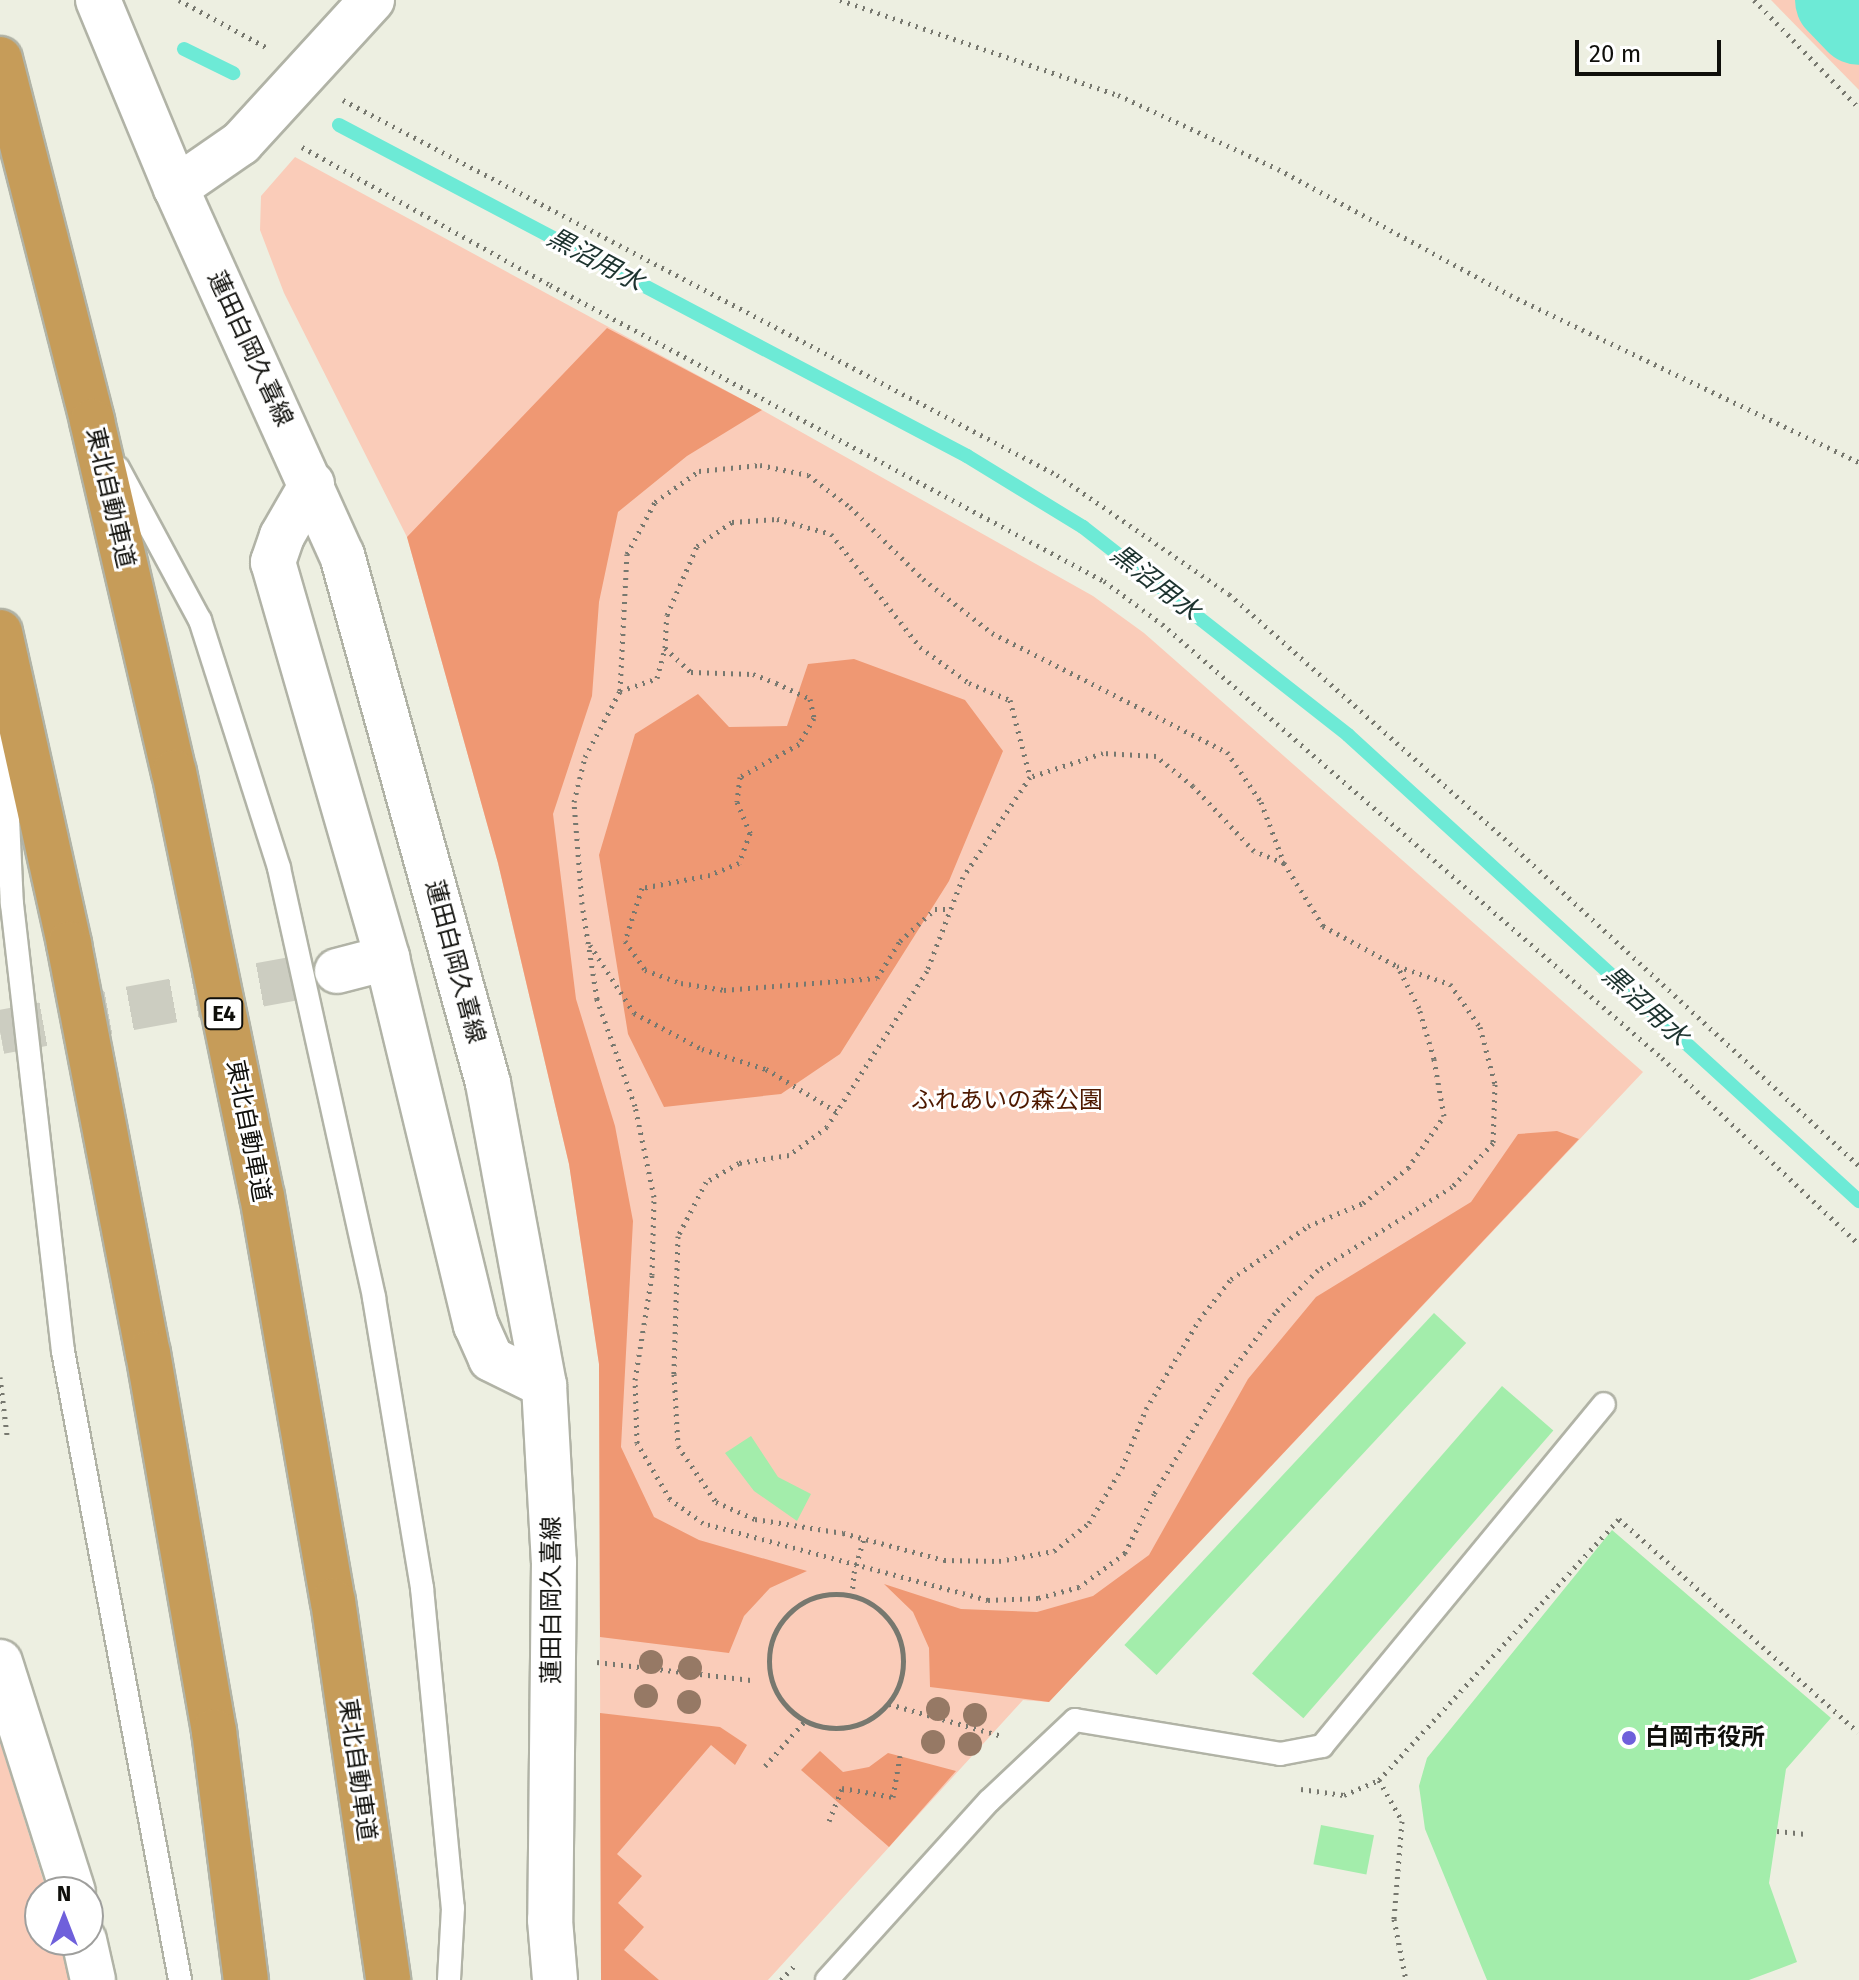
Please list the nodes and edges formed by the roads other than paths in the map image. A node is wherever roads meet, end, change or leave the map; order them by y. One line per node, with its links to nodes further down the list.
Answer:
1 (98, 0): 4 (main road, 蓮田白岡久喜線)
2 (372, 0): 4 (main road)
3 (0, 59): 5 (highway, 東北自動車道 / E4)
4 (176, 188): 6 (main road, 蓮田白岡久喜線)
5 (92, 421): 19 (highway, 東北自動車道 / E4); 20 (lane)
6 (312, 484): 9 (main road); 11 (main road, 蓮田白岡久喜線)
7 (0, 632): 18 (highway)
8 (0, 642): 17 (lane)
9 (387, 958): 10 (main road); 11 (main road)
10 (337, 971)
11 (544, 1385): 21 (main road, 蓮田白岡久喜線)
12 (1604, 1404): 22 (lane)
13 (0, 1662): 14 (main road)
14 (68, 1876)
15 (88, 1956): 16 (main road)
16 (93, 1980)
17 (180, 1980)
18 (246, 1980)
19 (388, 1980)
20 (449, 1980)
21 (555, 1980)
22 (827, 1980)

